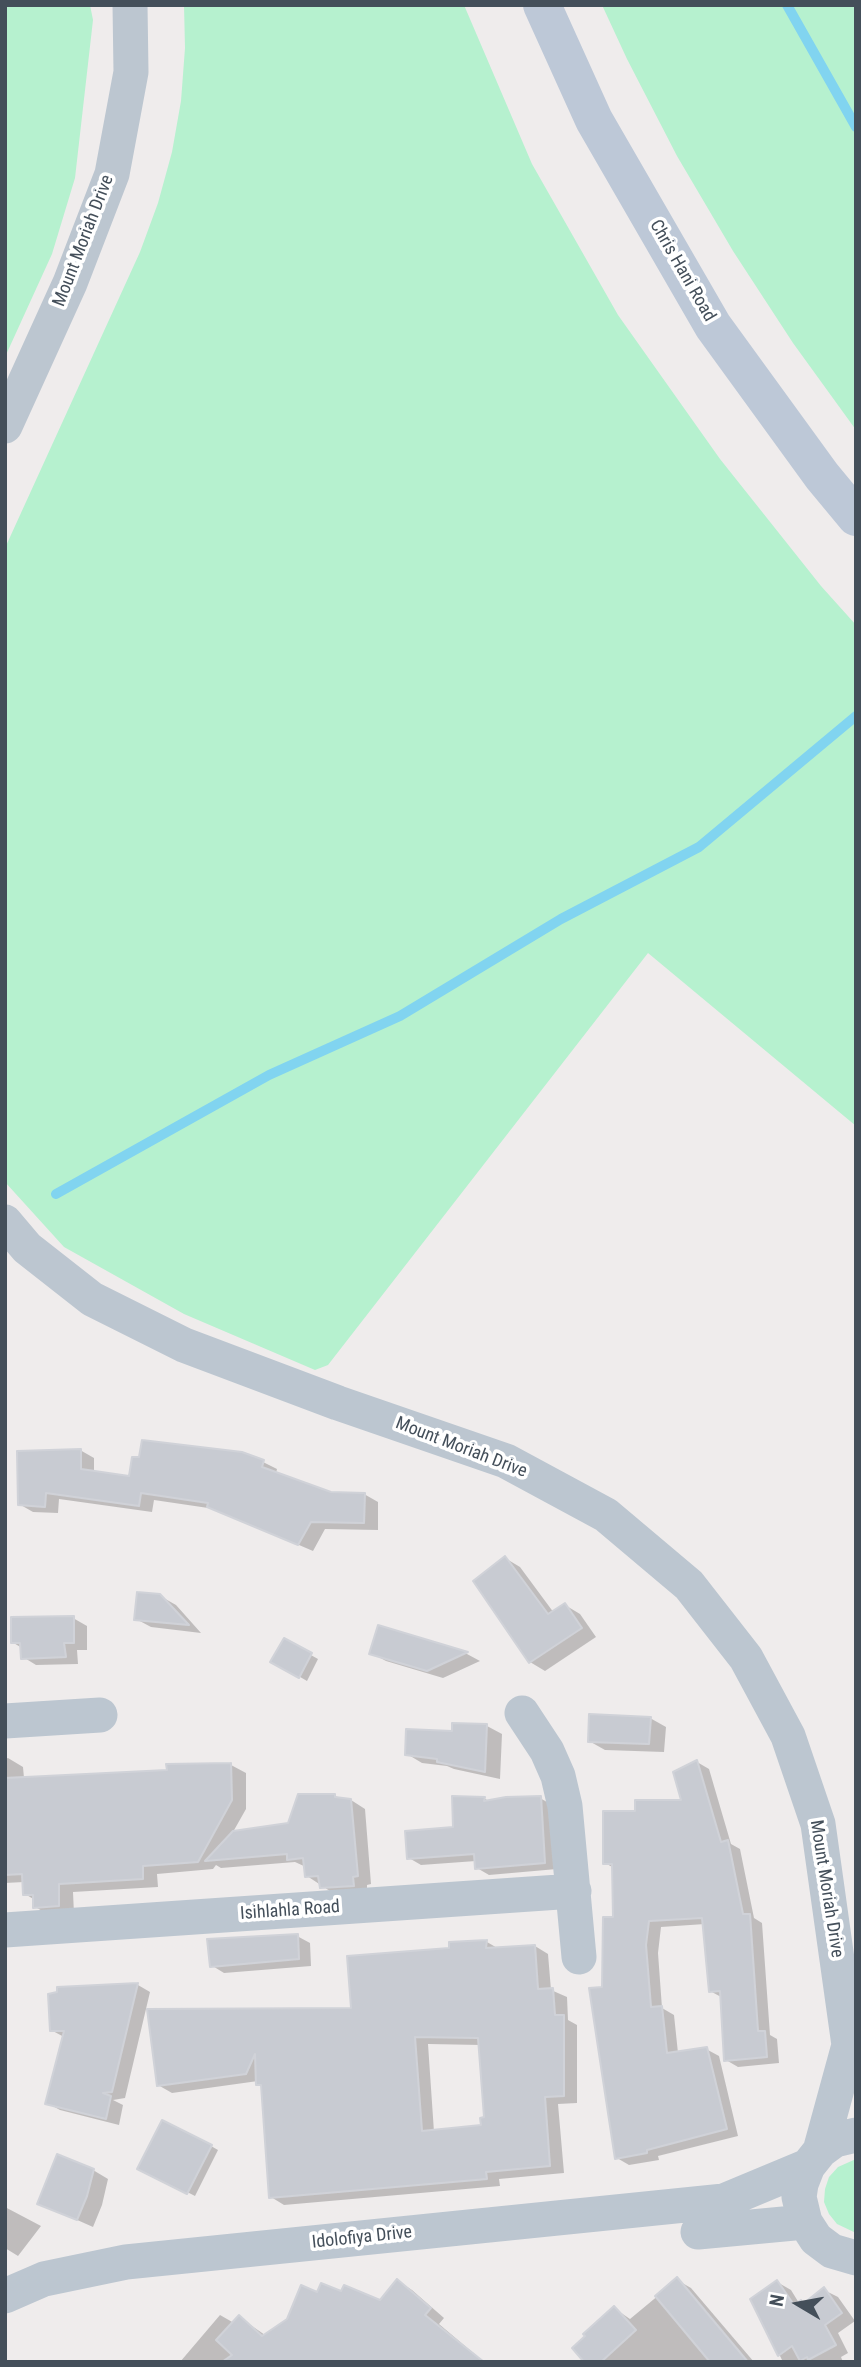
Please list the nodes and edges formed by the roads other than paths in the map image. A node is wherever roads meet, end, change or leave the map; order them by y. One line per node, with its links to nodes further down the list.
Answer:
1 (130, 5): 3 (street, Mount Moriah Drive)
2 (542, 5): 4 (main road, Chris Hani Road)
3 (5, 426)
4 (856, 517)
5 (5, 1222): 12 (street, Mount Moriah Drive)
6 (522, 1713): 9 (street)
7 (100, 1715): 8 (street)
8 (5, 1721)
9 (574, 1891): 10 (street, Isihlahla Road); 11 (street)
10 (5, 1930)
11 (579, 1957)
12 (852, 2053): 14 (street, Mount Moriah Drive)
13 (856, 2134): 14 (street)
14 (814, 2158): 15 (street, Idolofiya Drive); 16 (street, Mount Moriah Drive)
15 (724, 2201): 16 (street, Idolofiya Drive); 18 (street, Idolofiya Drive)
16 (805, 2222): 17 (street)
17 (856, 2258)
18 (5, 2296)

